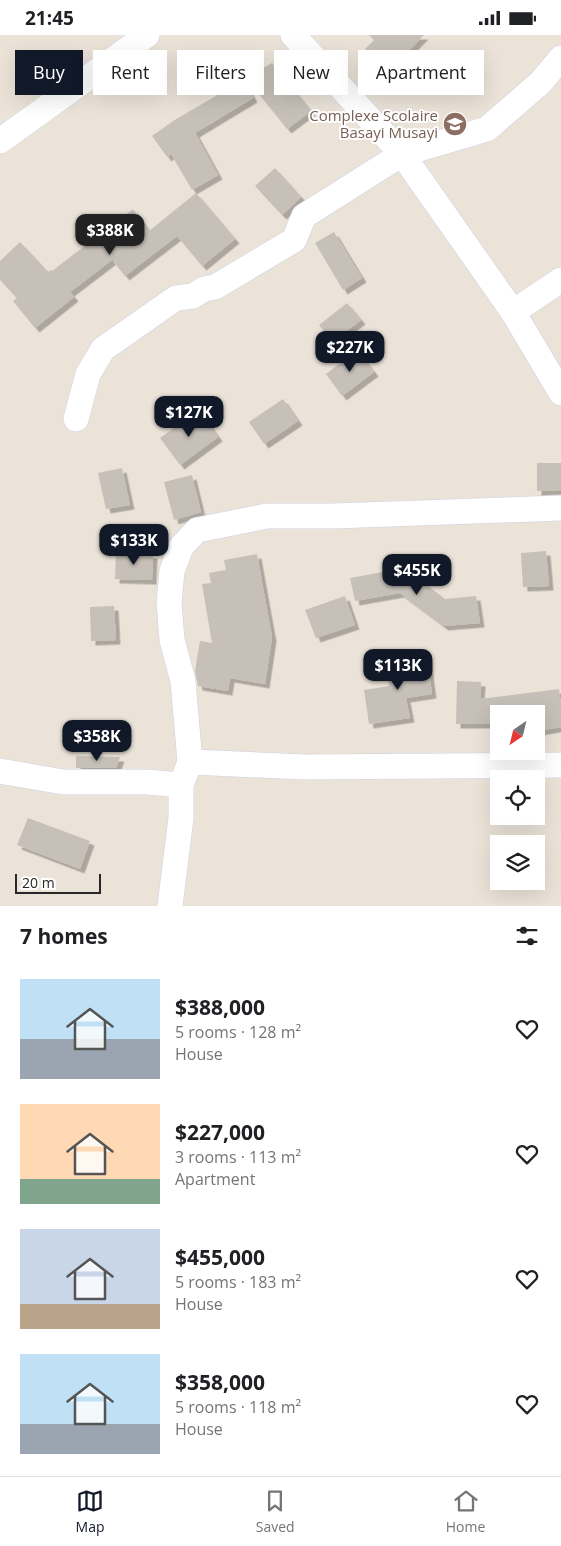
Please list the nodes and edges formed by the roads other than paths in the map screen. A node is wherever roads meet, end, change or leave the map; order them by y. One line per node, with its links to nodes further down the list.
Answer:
1 (147, 35): 4 (street)
2 (293, 35): 5 (street)
3 (561, 58): 5 (street)
4 (0, 141)
5 (402, 154): 7 (street); 9 (street)
6 (561, 280): 7 (street)
7 (513, 312): 8 (street)
8 (561, 393)
9 (76, 419)
10 (561, 508): 11 (street)
11 (190, 763): 12 (street); 14 (street)
12 (561, 765)
13 (0, 771): 14 (street)
14 (181, 785): 15 (street)
15 (170, 906)

